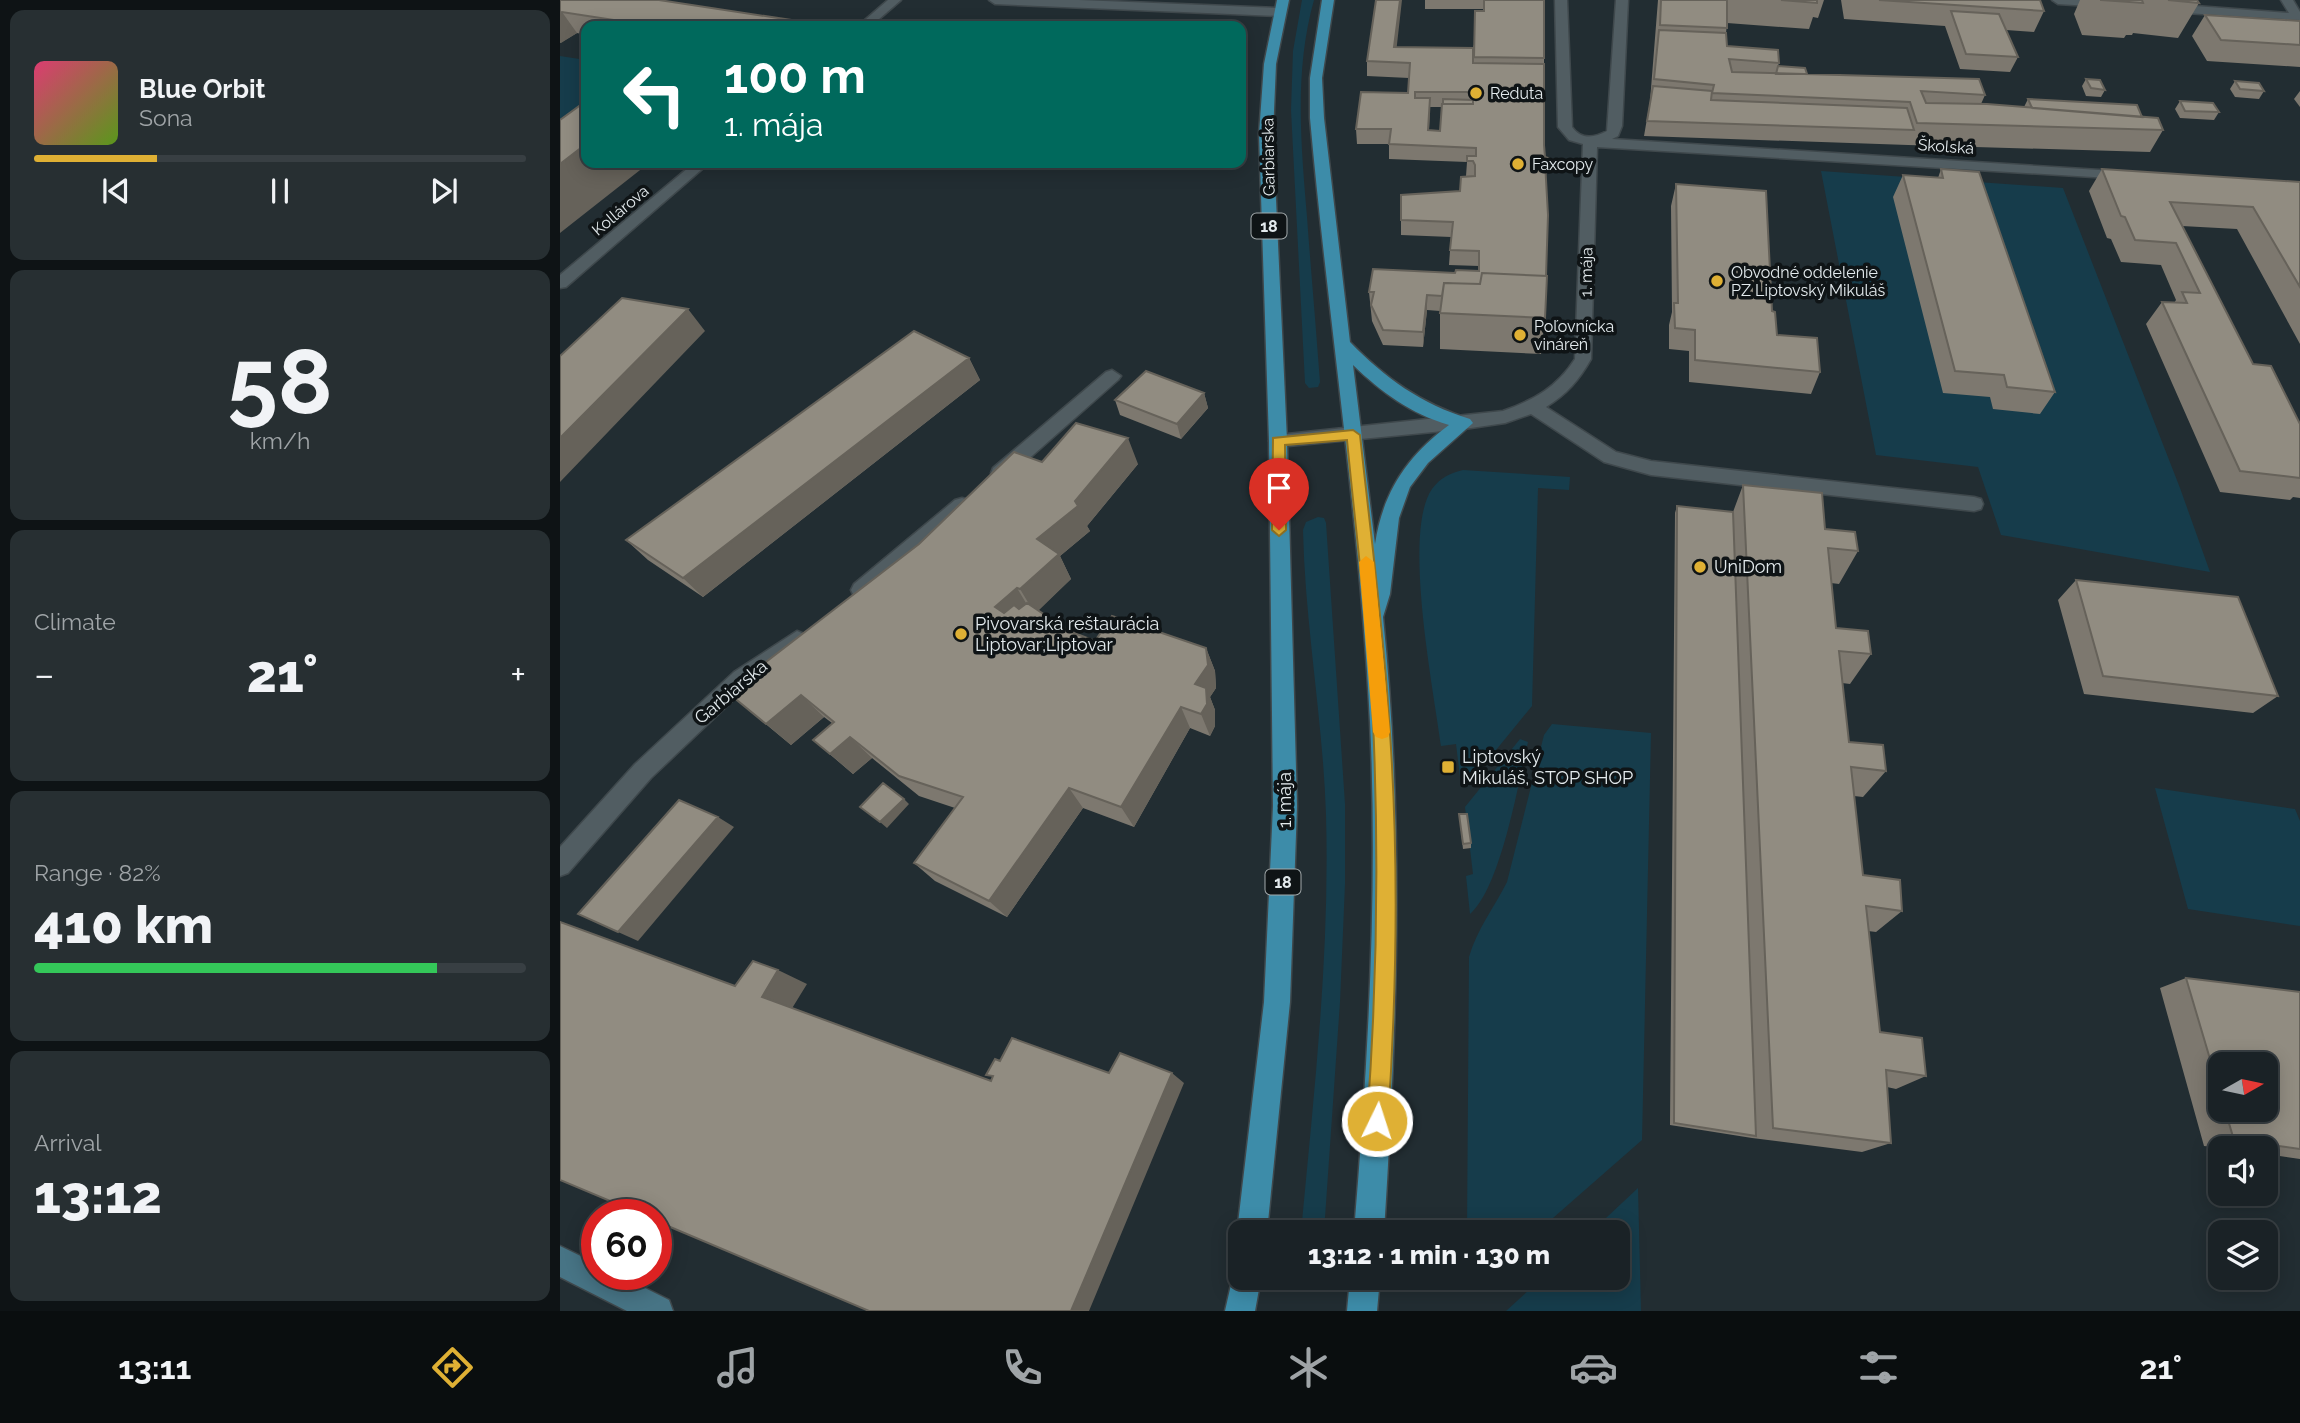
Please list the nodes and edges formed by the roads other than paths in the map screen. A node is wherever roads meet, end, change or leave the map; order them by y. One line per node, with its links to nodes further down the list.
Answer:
1 (895, 0): 12 (street)
2 (995, 0): 8 (street)
3 (1328, 0): 17 (main road)
4 (1561, 0): 13 (street)
5 (1622, 0): 13 (street)
6 (2058, 0): 9 (street)
7 (2287, 0): 11 (street)
8 (1144, 3): 10 (street)
9 (2124, 5)
10 (1281, 6): 22 (main road, Garbiarska / 18)
11 (2151, 7)
12 (870, 21)
13 (1590, 142): 15 (street, Školská); 19 (street, 1. mája)
14 (696, 168): 16 (street, Kollárova)
15 (2146, 176)
16 (560, 283)
17 (1343, 345): 20 (main road); 21 (main road)
18 (1112, 376): 24 (street)
19 (1533, 407): 20 (street, 1. mája); 23 (street)
20 (1464, 424): 21 (street, 1. mája); 25 (main road)
21 (1353, 435): 22 (street, 1. mája); 25 (main road)
22 (1278, 441): 28 (main road, 1. mája / 18)
23 (1974, 504)
24 (845, 604)
25 (1372, 621): 29 (main road)
26 (813, 629): 27 (street, Garbiarska)
27 (560, 865)
28 (1253, 1220)
29 (1370, 1220)
30 (560, 1261): 33 (street)
31 (1244, 1290): 34 (main road)
32 (1364, 1290): 35 (main road)
33 (658, 1311)
34 (1240, 1311)
35 (1362, 1311)

